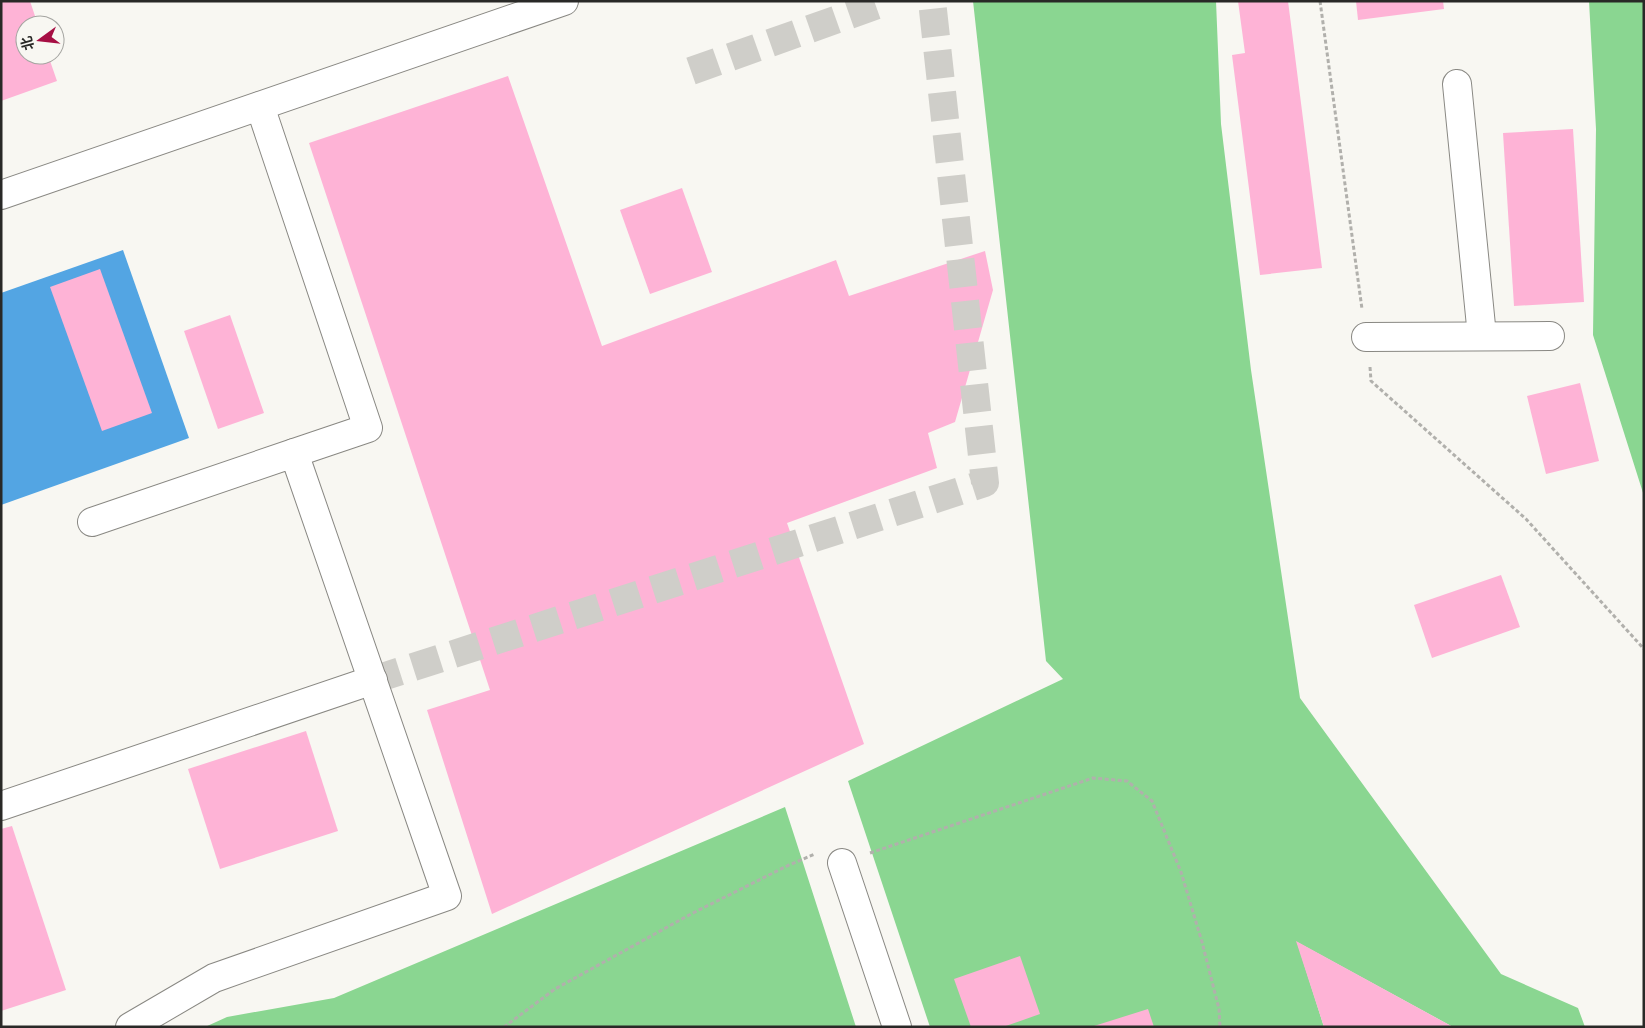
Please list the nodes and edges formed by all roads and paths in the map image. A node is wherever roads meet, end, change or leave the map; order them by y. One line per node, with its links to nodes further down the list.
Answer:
1 (564, 1): 3 (street)
2 (1457, 84): 5 (street)
3 (260, 106): 4 (street); 8 (street)
4 (1, 195)
5 (1482, 336): 6 (street); 7 (street)
6 (1550, 336)
7 (1366, 337)
8 (294, 453): 9 (street); 10 (street)
9 (92, 522)
10 (373, 680): 11 (street); 13 (street)
11 (1, 806)
12 (842, 863): 14 (path); 15 (street); 16 (path)
13 (130, 1027)
14 (504, 1027)
15 (897, 1027)
16 (1220, 1027)

